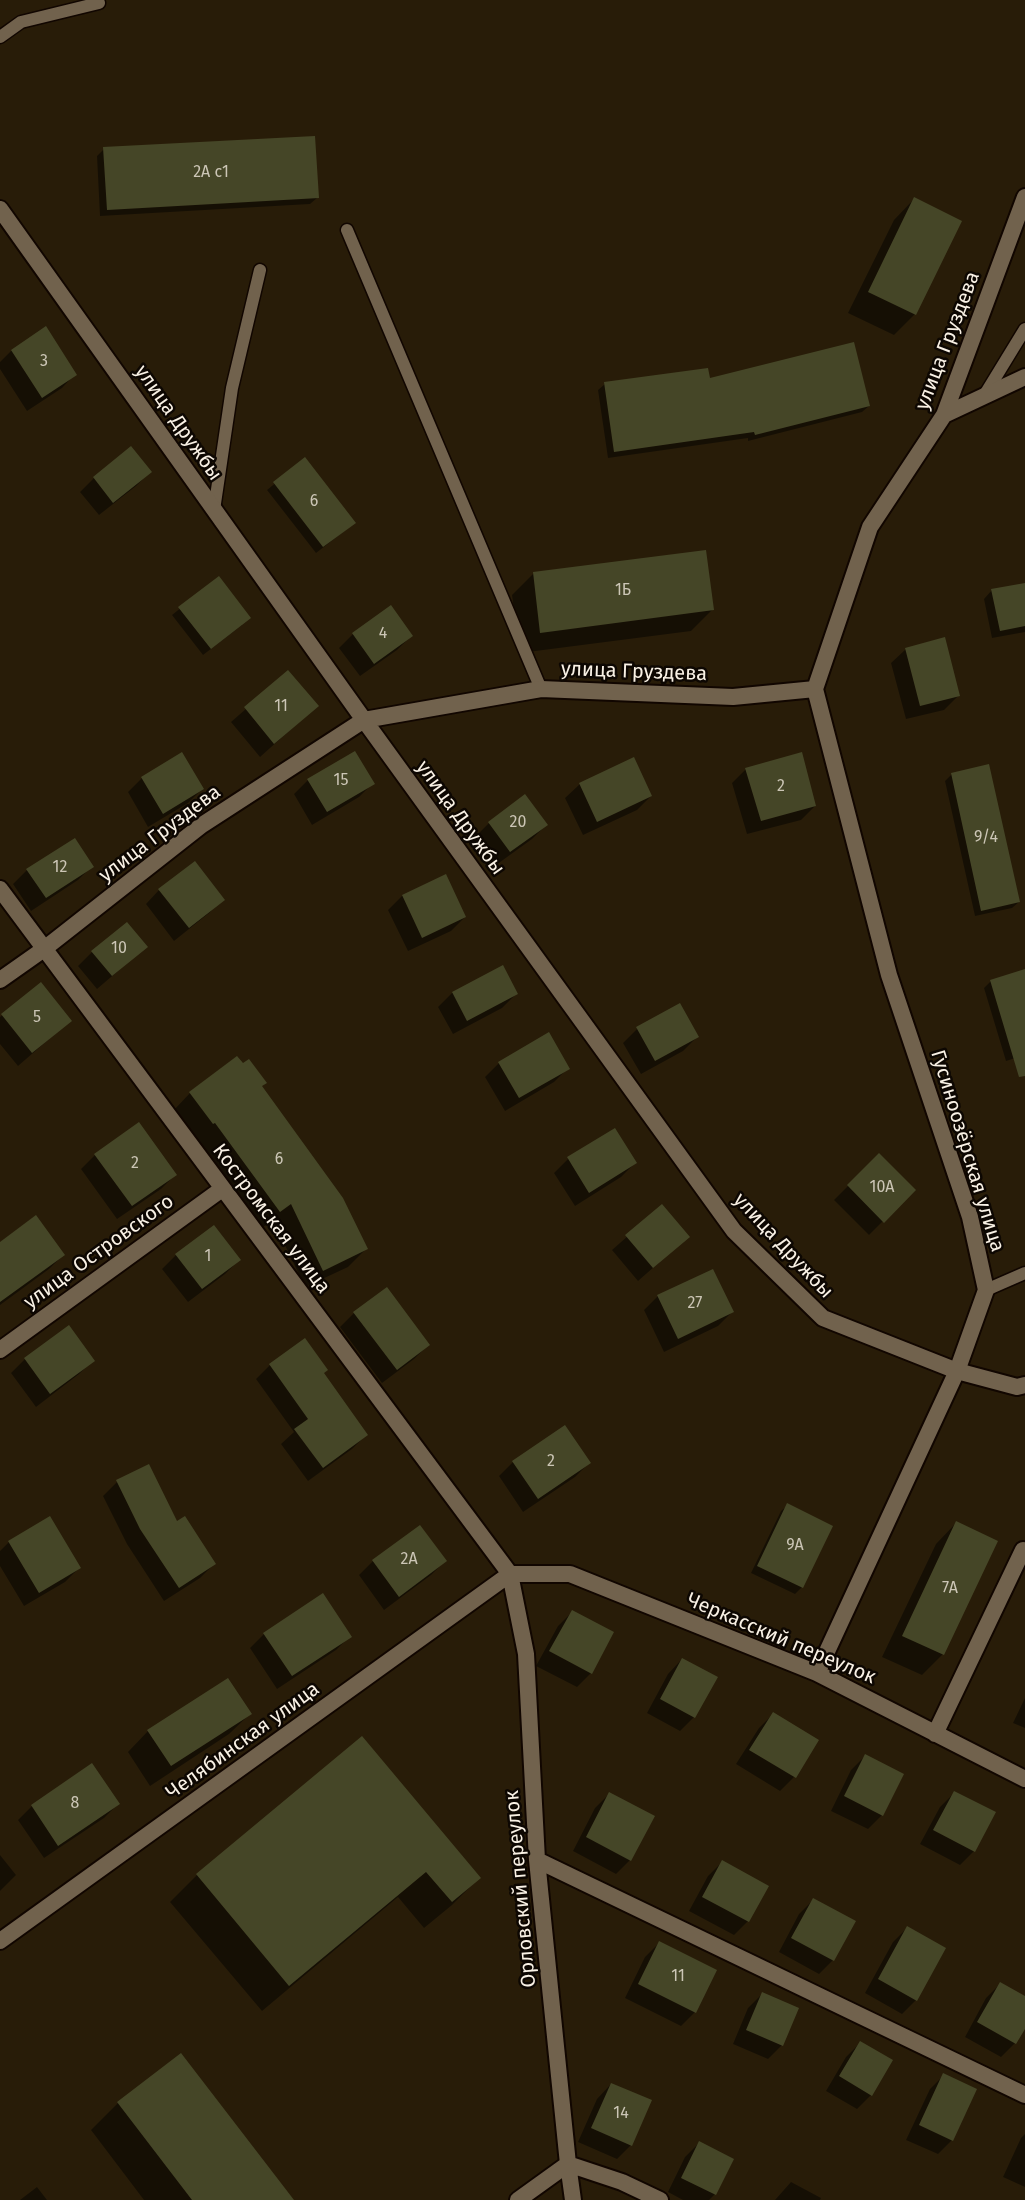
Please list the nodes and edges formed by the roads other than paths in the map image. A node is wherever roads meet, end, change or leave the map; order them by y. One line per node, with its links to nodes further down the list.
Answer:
1 (99, 3): 2 (lane)
2 (0, 37)
3 (1025, 197): 10 (street, улица Груздева)
4 (0, 209): 11 (street, улица Дружбы)
5 (347, 230): 12 (lane)
6 (260, 270): 11 (lane)
7 (1025, 329): 9 (lane)
8 (1025, 377): 9 (street)
9 (983, 397): 10 (street)
10 (944, 416): 13 (street, улица Груздева)
11 (214, 510): 14 (street, улица Дружбы)
12 (541, 689): 13 (street, улица Груздева); 14 (street, улица Груздева)
13 (815, 689): 20 (street, Гусиноозёрская улица)
14 (364, 720): 16 (street, улица Груздева); 22 (street, улица Дружбы)
15 (0, 889): 16 (street, Костромская улица)
16 (44, 949): 17 (street, улица Груздева); 18 (street, Костромская улица)
17 (0, 980)
18 (222, 1189): 21 (street, улица Островского); 25 (street, Костромская улица)
19 (1025, 1272): 20 (lane)
20 (986, 1290): 22 (street)
21 (0, 1350)
22 (957, 1371): 23 (street, улица Дружбы); 26 (street)
23 (1025, 1385)
24 (1023, 1550): 27 (street)
25 (510, 1574): 26 (street, Черкасский переулок); 29 (street, Орловский переулок); 30 (street, Челябинская улица)
26 (817, 1673): 27 (street, Черкасский переулок)
27 (935, 1734): 28 (street, Черкасский переулок)
28 (1025, 1779)
29 (537, 1860): 31 (street); 32 (street, Орловский переулок)
30 (0, 1941)
31 (1025, 2095)
32 (568, 2164): 33 (street); 34 (street, Орловский переулок); 35 (street)
33 (518, 2200)
34 (573, 2200)
35 (660, 2200)

